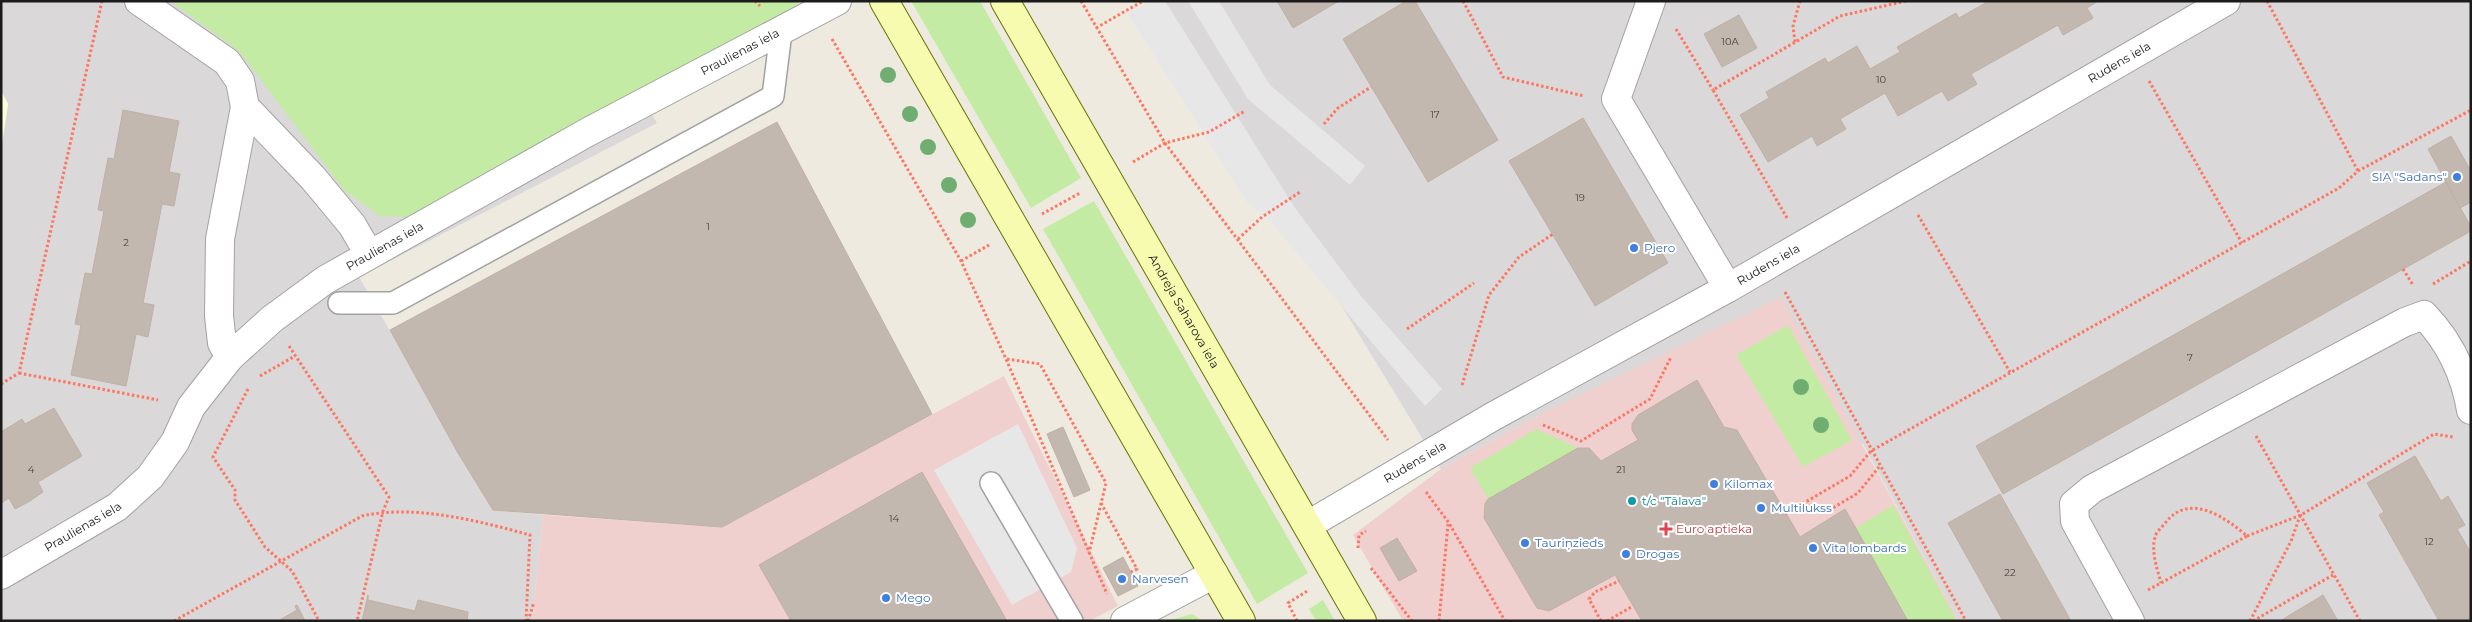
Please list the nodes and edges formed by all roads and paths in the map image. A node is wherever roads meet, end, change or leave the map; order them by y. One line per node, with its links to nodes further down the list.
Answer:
1 (102, 1): 44 (path)
2 (139, 1): 22 (street)
3 (884, 1): 75 (street)
4 (1005, 1): 67 (street, Andreja Saharova iela)
5 (1081, 1): 15 (path)
6 (1143, 1): 15 (path)
7 (1463, 1): 21 (path)
8 (1652, 1): 21 (street)
9 (1800, 1): 17 (path)
10 (1906, 1): 17 (path)
11 (2226, 1): 26 (street, Rudens iela)
12 (2267, 1): 25 (path)
13 (827, 7): 16 (street, Praulienas iela); 42 (path)
14 (1673, 25): 20 (path)
15 (1096, 28): 29 (path)
16 (781, 32): 32 (street, Praulienas iela); 36 (lane)
17 (1795, 42): 20 (path)
18 (2152, 86): 30 (path)
19 (1371, 87): 24 (path)
20 (1713, 90): 31 (path)
21 (1616, 99): 35 (street)
22 (245, 107): 32 (street); 41 (street)
23 (2471, 110): 25 (path)
24 (1324, 124)
25 (2358, 171): 30 (path)
26 (1902, 187): 31 (street, Rudens iela); 43 (path)
27 (1300, 192): 29 (path)
28 (1553, 234): 47 (path)
29 (1238, 239): 55 (path)
30 (2242, 243): 43 (path)
31 (1802, 244): 33 (street, Rudens iela)
32 (369, 254): 37 (street, Praulienas iela)
33 (1769, 263): 35 (street, Rudens iela); 54 (path)
34 (1474, 283): 39 (path)
35 (1728, 288): 38 (street, Rudens iela)
36 (339, 303)
37 (272, 319): 40 (path); 41 (street, Praulienas iela)
38 (1671, 319): 52 (path); 55 (street, Rudens iela)
39 (1407, 329)
40 (295, 356): 45 (path); 63 (path)
41 (230, 357): 49 (street, Praulienas iela)
42 (1006, 359): 61 (path); 70 (path)
43 (2010, 372): 54 (path)
44 (19, 374): 46 (path); 49 (path)
45 (253, 379)
46 (1, 384)
47 (1462, 385)
48 (248, 388): 72 (path)
49 (191, 407): 76 (street, Praulienas iela)
50 (2242, 409): 51 (street); 65 (path); 84 (street)
51 (2471, 410)
52 (1538, 422)
53 (2456, 438): 65 (path)
54 (1871, 451): 56 (path); 62 (path)
55 (1408, 467): 59 (path); 67 (street, Rudens iela)
56 (1879, 467): 62 (path); 99 (path)
57 (991, 483): 89 (lane)
58 (1434, 488): 59 (path)
59 (1427, 493): 60 (path); 66 (path)
60 (1420, 498)
61 (1101, 502): 70 (path); 74 (path)
62 (1798, 504): 64 (path)
63 (383, 511): 72 (path); 87 (path); 88 (path)
64 (1785, 514)
65 (2301, 515): 69 (path); 77 (path); 100 (path)
66 (1449, 523): 95 (path); 96 (path)
67 (1308, 525): 93 (street, Andreja Saharova iela)
68 (1374, 526): 71 (path)
69 (2247, 536): 79 (path); 79 (path)
70 (1088, 554): 81 (path)
71 (1361, 554)
72 (280, 560): 85 (path); 86 (path)
73 (1369, 566): 94 (path)
74 (1131, 572)
75 (1214, 574): 90 (street); 91 (street)
76 (1, 575)
77 (2333, 575): 100 (path); 101 (path)
78 (1619, 581): 97 (path)
79 (2161, 583): 84 (path)
80 (1316, 586): 92 (path)
81 (1108, 595)
82 (534, 602): 88 (path)
83 (1633, 606): 98 (path)
84 (2126, 613)
85 (174, 621)
86 (319, 621)
87 (357, 621)
88 (527, 621)
89 (1072, 621)
90 (1125, 621)
91 (1241, 621)
92 (1297, 621)
93 (1362, 621)
94 (1412, 621)
95 (1439, 621)
96 (1505, 621)
97 (1601, 621)
98 (1607, 621)
99 (1966, 621)
100 (2251, 621)
101 (2360, 621)

